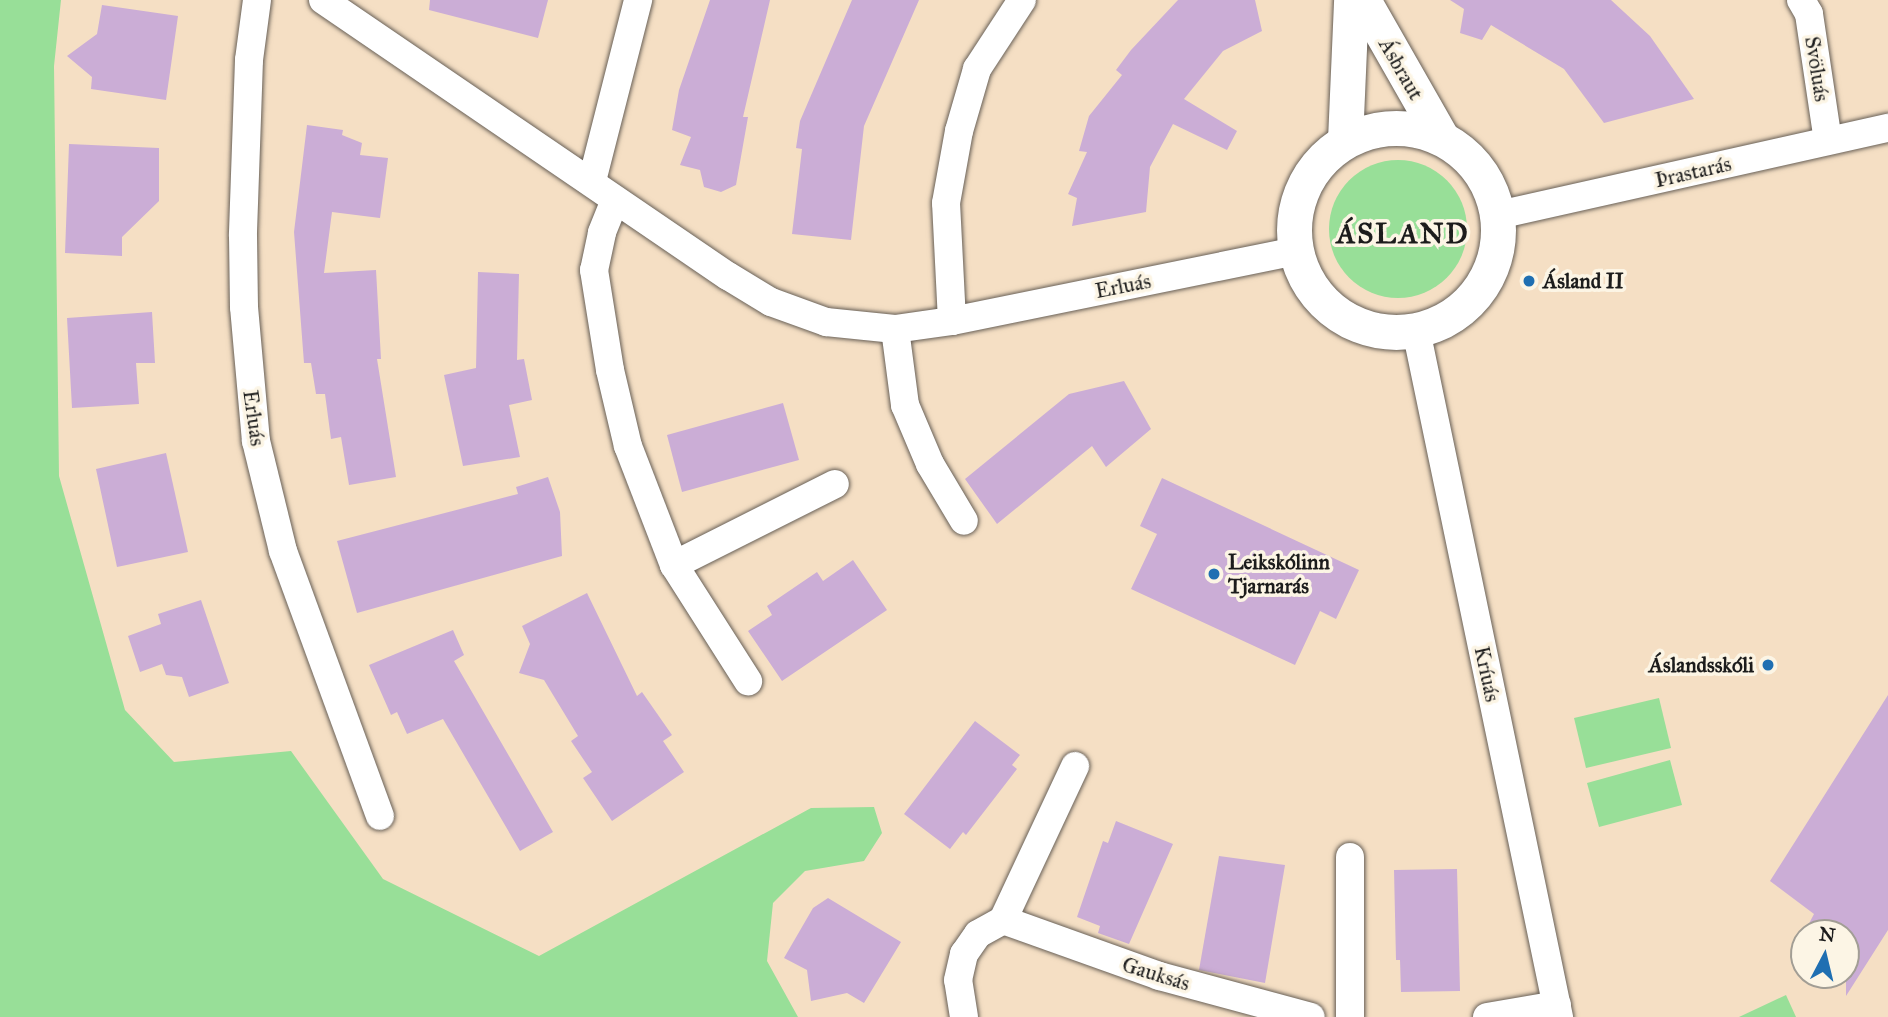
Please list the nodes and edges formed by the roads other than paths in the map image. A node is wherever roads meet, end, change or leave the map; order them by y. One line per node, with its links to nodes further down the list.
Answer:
1 (257, 0): 24 (street, Erluás)
2 (323, 0): 12 (street, Erluás)
3 (638, 0): 12 (street)
4 (1022, 0): 16 (street)
5 (1351, 0): 10 (street, Ásbraut)
6 (1363, 0): 9 (street, Ásbraut)
7 (1801, 0): 11 (street, Svöluás)
8 (1888, 128): 11 (street, Þrastarás)
9 (1441, 137): 10 (street); 14 (street)
10 (1345, 140): 15 (street)
11 (1828, 141): 14 (street, Þrastarás)
12 (592, 181): 13 (street, Erluás)
13 (615, 200): 17 (street, Erluás); 21 (street)
14 (1497, 215): 18 (street)
15 (1295, 251): 16 (street, Erluás); 18 (street)
16 (952, 321): 17 (street, Erluás)
17 (895, 329): 20 (street)
18 (1416, 330): 27 (street, Kríuás)
19 (835, 484): 21 (street)
20 (964, 521)
21 (674, 565): 22 (street)
22 (748, 681)
23 (1075, 766): 26 (street)
24 (380, 816)
25 (1350, 857): 30 (street)
26 (1003, 920): 28 (street); 29 (street, Gauksás)
27 (1558, 1011): 31 (street)
28 (964, 1017)
29 (1311, 1017)
30 (1350, 1017)
31 (1488, 1017)

